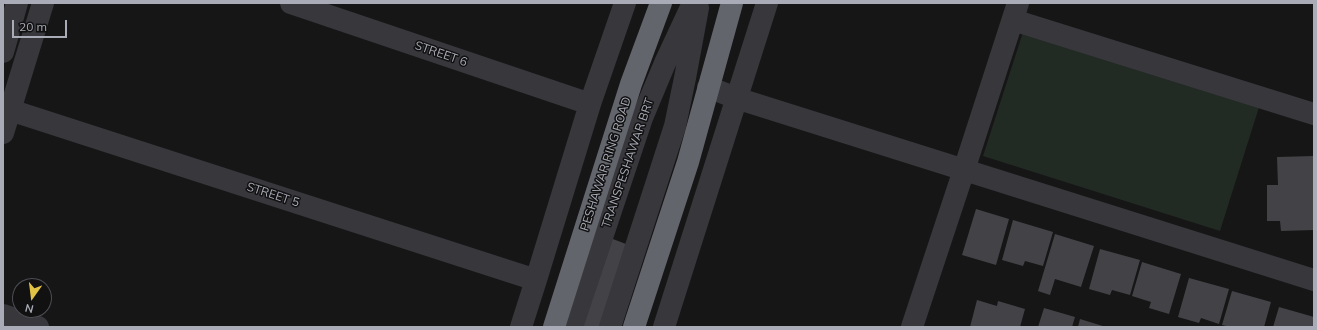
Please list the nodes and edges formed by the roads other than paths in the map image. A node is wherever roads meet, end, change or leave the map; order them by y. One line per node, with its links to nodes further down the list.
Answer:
1 (17, 3): 11 (street)
2 (43, 3): 15 (street)
3 (291, 3): 14 (street, STREET 6)
4 (625, 3): 14 (street)
5 (661, 3): 24 (highway, PESHAWAR RING ROAD)
6 (693, 3): 25 (street, TRANSPESHAWAR BRT)
7 (699, 3): 26 (street)
8 (732, 3): 12 (highway)
9 (767, 3): 13 (street)
10 (1015, 11): 16 (street); 18 (street)
11 (3, 52)
12 (708, 87): 13 (street); 27 (highway)
13 (736, 98): 18 (street); 28 (street)
14 (590, 104): 19 (street)
15 (10, 110): 17 (street); 19 (street, STREET 5)
16 (1314, 114)
17 (3, 133)
18 (964, 170): 20 (street); 29 (street)
19 (536, 280): 23 (street)
20 (1314, 280)
21 (3, 316): 22 (street)
22 (38, 327)
23 (520, 327)
24 (554, 327)
25 (572, 327)
26 (610, 327)
27 (634, 327)
28 (664, 327)
29 (912, 327)

